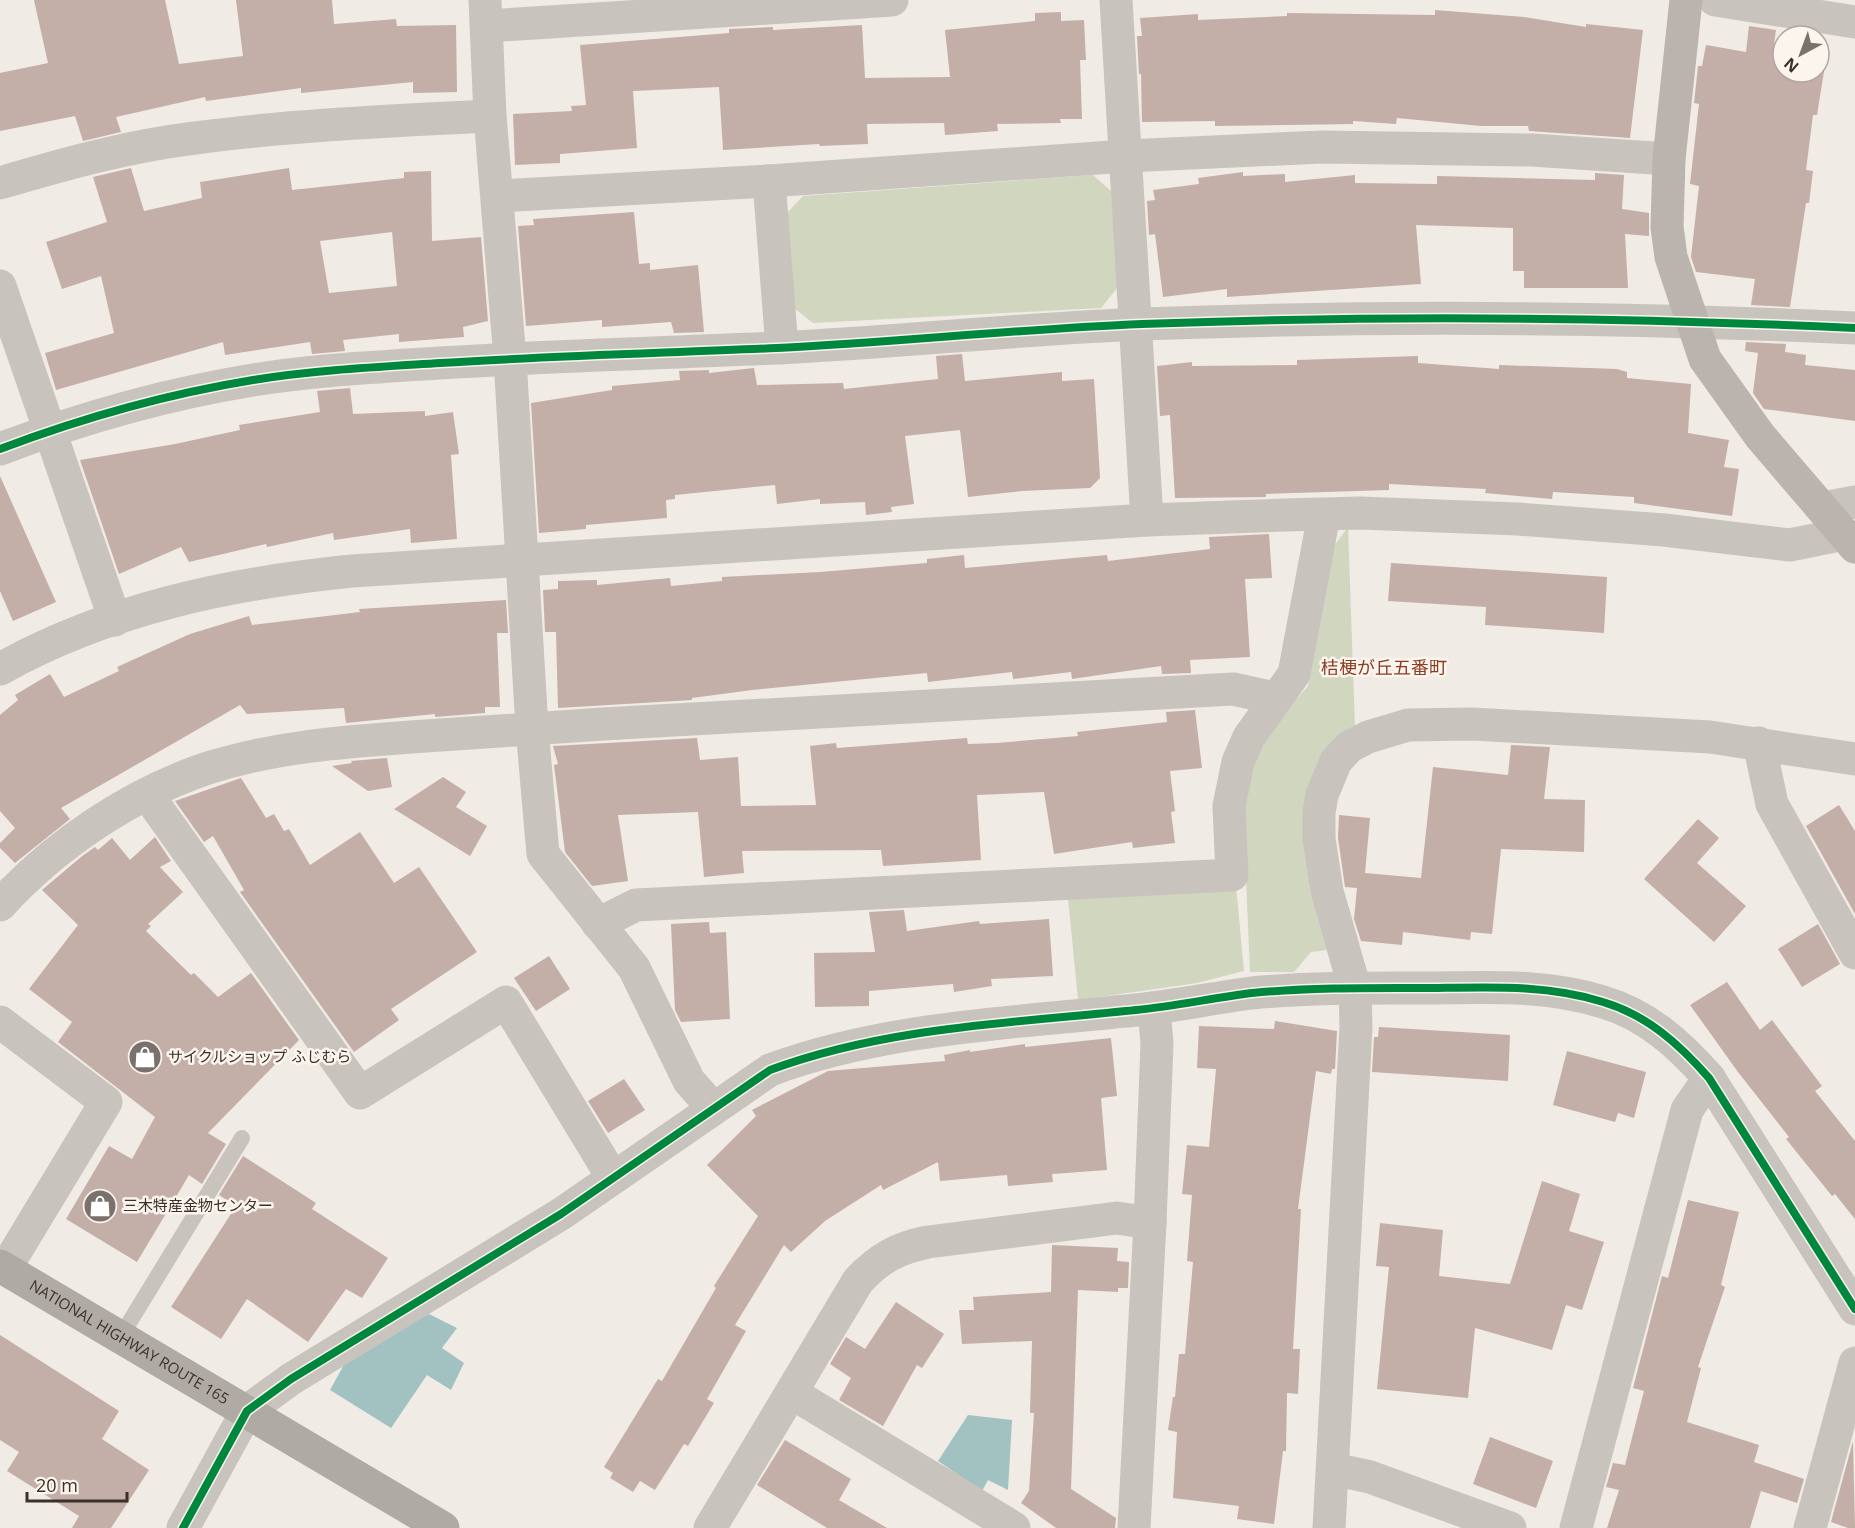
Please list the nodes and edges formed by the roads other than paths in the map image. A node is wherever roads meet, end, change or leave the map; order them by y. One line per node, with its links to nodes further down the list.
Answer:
1 (892, 0): 5 (street)
2 (1116, 0): 8 (street)
3 (1686, 0): 9 (street)
4 (1715, 0): 6 (street)
5 (486, 13): 7 (street)
6 (1855, 22)
7 (490, 116): 11 (street); 12 (street)
8 (1126, 156): 9 (street); 10 (street); 15 (street)
9 (1669, 159): 14 (street)
10 (769, 181): 12 (street); 17 (street)
11 (0, 183)
12 (498, 196): 18 (street)
13 (0, 286): 19 (street)
14 (1692, 320): 15 (street); 16 (street); 22 (street)
15 (1135, 324): 17 (street); 24 (street)
16 (1855, 328)
17 (782, 348): 18 (street)
18 (510, 359): 19 (street); 26 (street)
19 (48, 431): 20 (street); 27 (street)
20 (0, 449)
21 (1855, 502): 22 (street)
22 (1823, 508): 25 (street)
23 (1324, 515): 24 (street); 25 (street); 29 (street)
24 (1147, 520): 26 (street)
25 (1849, 541)
26 (522, 561): 27 (street); 30 (street)
27 (116, 620): 28 (street)
28 (0, 669)
29 (1275, 698): 30 (street); 35 (street)
30 (532, 728): 33 (street); 35 (street)
31 (1759, 743): 32 (street); 36 (street); 37 (street)
32 (1855, 759)
33 (147, 794): 34 (street); 43 (street)
34 (0, 905)
35 (598, 924): 41 (street)
36 (1855, 953)
37 (1355, 989): 38 (street); 40 (street); 51 (street)
38 (1154, 1008): 41 (street); 44 (street)
39 (0, 1022): 45 (street)
40 (1709, 1078): 46 (street); 59 (street)
41 (713, 1108): 43 (street)
42 (242, 1138): 47 (lane)
43 (613, 1178): 50 (street)
44 (1150, 1223): 49 (street); 56 (street)
45 (3, 1267): 47 (highway, NATIONAL HIGHWAY ROUTE 165)
46 (1855, 1309)
47 (121, 1335): 50 (highway, NATIONAL HIGHWAY ROUTE 165)
48 (1855, 1363): 60 (street)
49 (792, 1393): 54 (street); 55 (street)
50 (247, 1411): 52 (street); 53 (highway, NATIONAL HIGHWAY ROUTE 165)
51 (1333, 1469): 57 (street); 58 (street)
52 (183, 1528)
53 (443, 1528)
54 (710, 1528)
55 (1014, 1528)
56 (1134, 1528)
57 (1329, 1528)
58 (1510, 1528)
59 (1576, 1528)
60 (1810, 1528)

